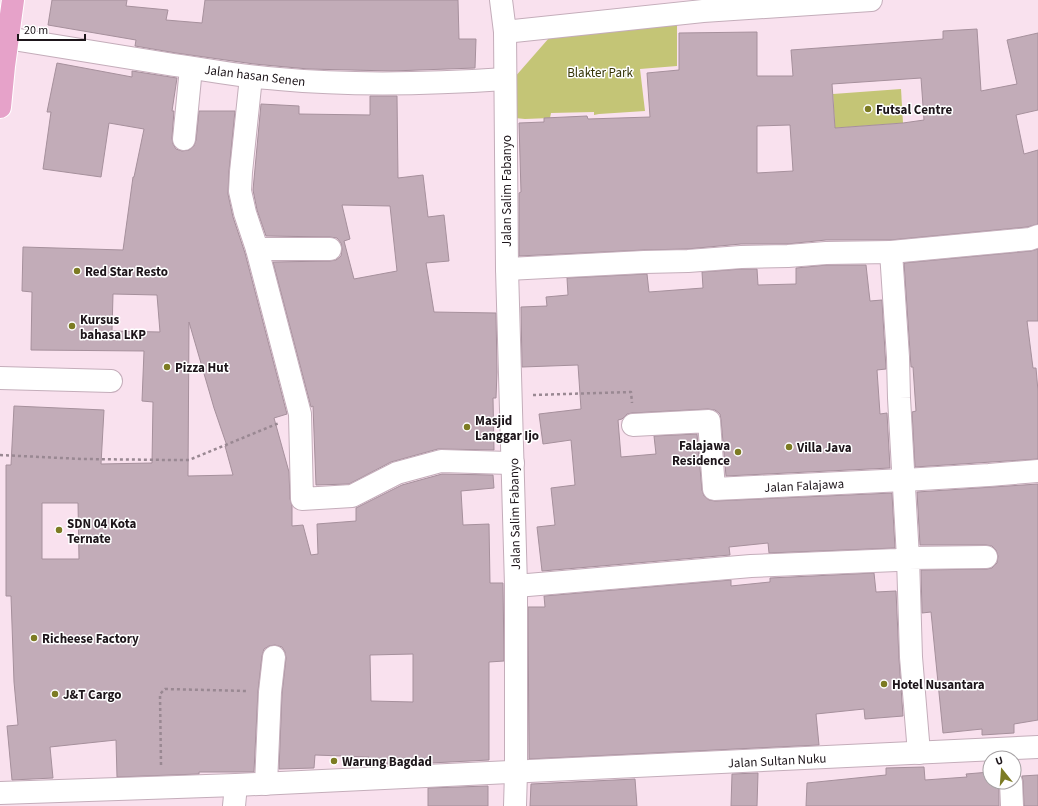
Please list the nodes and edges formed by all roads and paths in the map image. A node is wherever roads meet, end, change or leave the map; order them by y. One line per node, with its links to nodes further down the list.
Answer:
1 (13, 0): 6 (highway)
2 (501, 0): 5 (street, Jalan Salim Fabanyo)
3 (871, 0): 4 (street)
4 (702, 5): 5 (street)
5 (505, 32): 10 (street, Jalan Salim Fabanyo)
6 (7, 38): 7 (highway); 8 (street, Jalan hasan Senen)
7 (2, 66): 11 (highway)
8 (191, 68): 9 (street, Jalan hasan Senen); 12 (street)
9 (251, 77): 10 (street, Jalan hasan Senen); 14 (street)
10 (505, 79): 17 (street, Jalan Salim Fabanyo)
11 (0, 107)
12 (184, 139)
13 (1038, 236): 16 (street)
14 (257, 249): 15 (street); 21 (street)
15 (330, 249)
16 (891, 252): 17 (street); 26 (street)
17 (507, 269): 20 (street, Jalan Salim Fabanyo)
18 (0, 378): 19 (street)
19 (111, 382)
20 (511, 396): 22 (path); 24 (street, Jalan Salim Fabanyo)
21 (300, 414): 23 (path); 24 (street)
22 (633, 425): 26 (street, Jalan Falajawa)
23 (0, 455)
24 (513, 463): 29 (street, Jalan Salim Fabanyo)
25 (1038, 471): 26 (street, Jalan Falajawa)
26 (904, 480): 28 (street)
27 (986, 557): 28 (street)
28 (908, 558): 29 (street); 34 (street)
29 (516, 586): 36 (street, Jalan Salim Fabanyo)
30 (274, 657): 31 (street)
31 (270, 692): 37 (street); 38 (path)
32 (1038, 747): 33 (street, Jalan Sultan Nuku)
33 (1022, 750)
34 (919, 753): 35 (street, Jalan Sultan Nuku); 36 (street, Jalan Sultan Nuku)
35 (982, 753)
36 (516, 772): 37 (street, Jalan Sultan Nuku); 42 (street, Jalan Salim Fabanyo)
37 (266, 784): 41 (street, Jalan Sultan Nuku)
38 (161, 788): 40 (street, Jalan Sultan Nuku); 41 (street, Jalan Sultan Nuku)
39 (1011, 790): 43 (street)
40 (0, 793)
41 (235, 796)
42 (515, 806)
43 (1012, 806)

